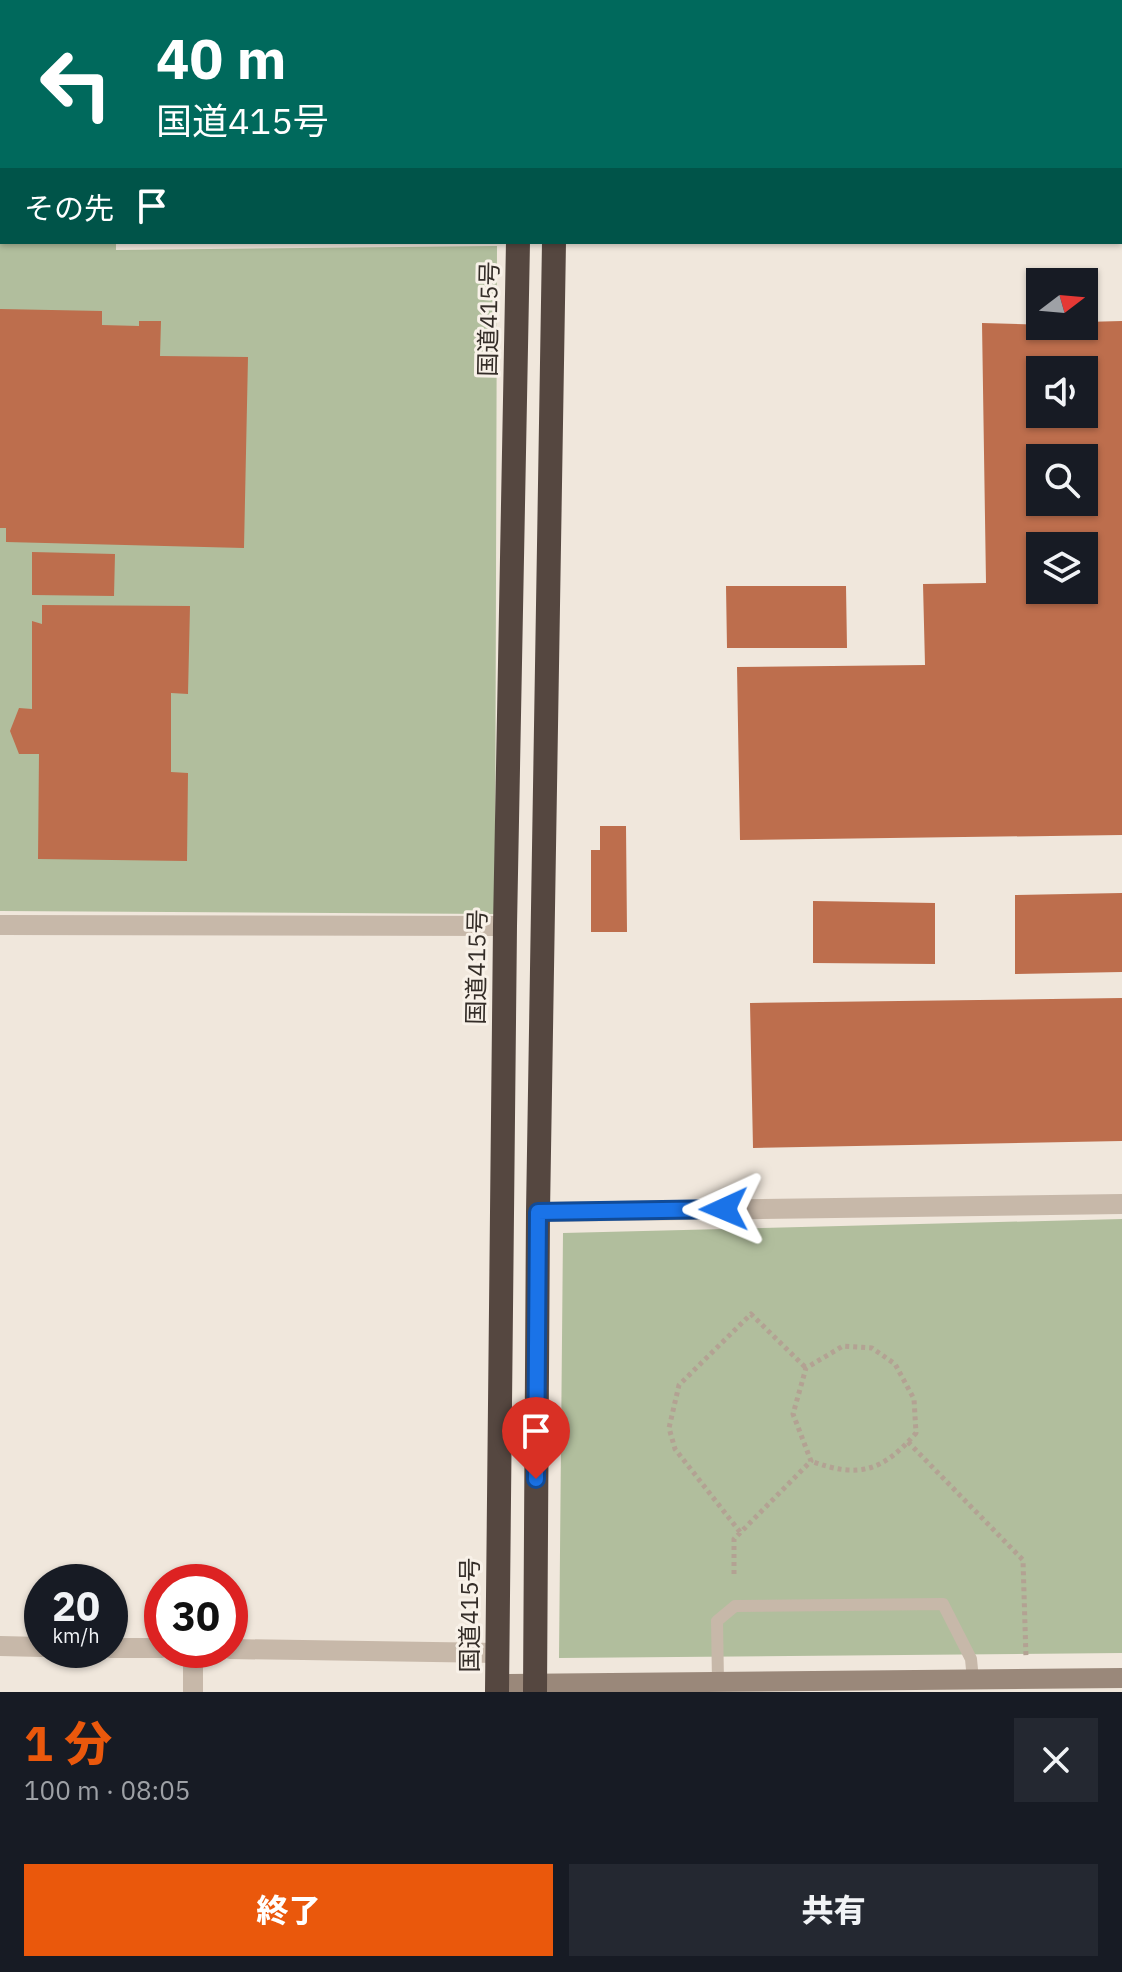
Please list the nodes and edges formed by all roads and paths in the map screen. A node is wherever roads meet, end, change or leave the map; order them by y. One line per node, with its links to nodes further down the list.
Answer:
1 (518, 244): 4 (highway, 国道415号)
2 (554, 244): 6 (highway)
3 (0, 925): 4 (street)
4 (505, 926): 15 (highway, 国道415号)
5 (1122, 1204): 6 (street)
6 (538, 1212): 22 (highway)
7 (806, 1368): 8 (path); 9 (path); 10 (path)
8 (908, 1442): 9 (path); 18 (path)
9 (811, 1461): 10 (path)
10 (740, 1532): 11 (path)
11 (734, 1574)
12 (0, 1646): 13 (street)
13 (24, 1647)
14 (248, 1649): 15 (street)
15 (498, 1653): 21 (highway, 国道415号)
16 (193, 1668): 23 (street)
17 (1122, 1678): 18 (street)
18 (1027, 1679): 19 (street)
19 (973, 1680): 20 (street); 20 (lane)
20 (718, 1682): 22 (street)
21 (497, 1688): 22 (street)
22 (535, 1688)
23 (193, 1692)

